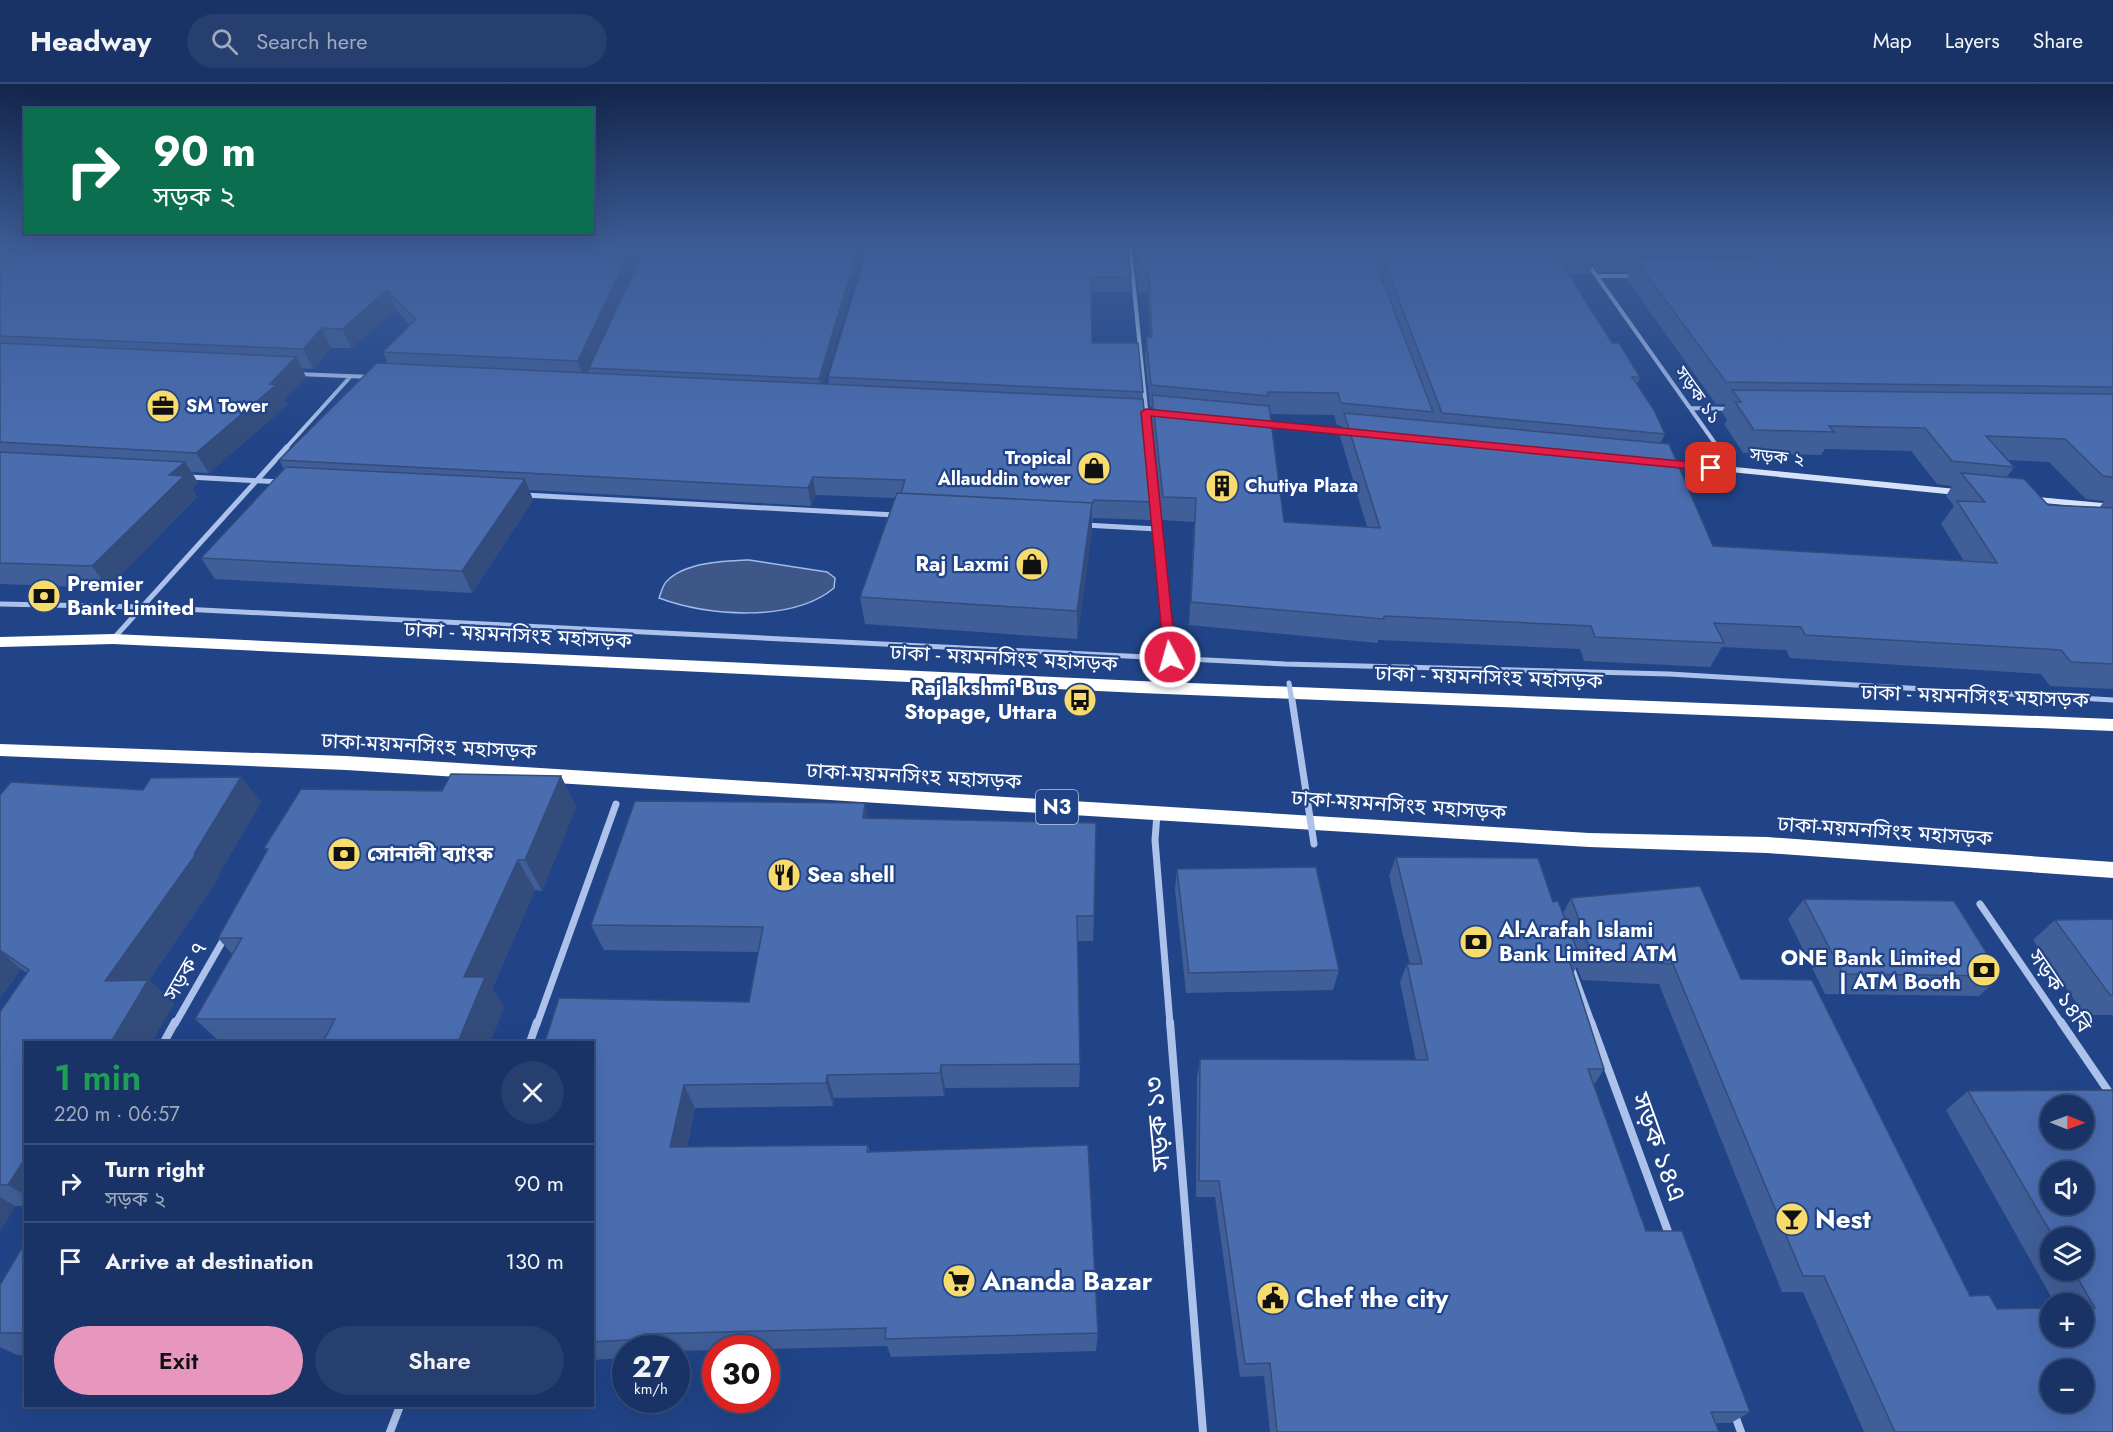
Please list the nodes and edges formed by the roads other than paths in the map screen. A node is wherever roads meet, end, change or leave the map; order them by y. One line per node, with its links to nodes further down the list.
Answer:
1 (1136, 311): 9 (street)
2 (1622, 311): 6 (street, সড়ক ১১)
3 (292, 373): 4 (street)
4 (351, 376): 5 (street); 16 (street)
5 (375, 377)
6 (1690, 408): 7 (street); 14 (street, সড়ক ১১)
7 (1737, 409)
8 (1134, 412): 9 (street)
9 (1146, 412): 10 (street); 24 (street)
10 (1157, 414)
11 (1249, 423): 12 (street)
12 (1365, 434)
13 (1653, 462): 14 (street, সড়ক ২)
14 (1734, 470): 18 (street, সড়ক ২)
15 (187, 477): 16 (street)
16 (256, 481): 17 (street); 26 (street)
17 (292, 483)
18 (1971, 493)
19 (517, 495): 22 (street)
20 (2018, 498): 21 (street)
21 (2113, 507)
22 (896, 515)
23 (1074, 525): 24 (street)
24 (1157, 529): 29 (street)
25 (0, 604): 26 (street)
26 (143, 607): 27 (street); 29 (street)
27 (113, 639): 28 (highway, ঢাকা - ময়মনসিংহ মহাসড়ক); 32 (highway, ঢাকা - ময়মনসিংহ মহাসড়ক)
28 (0, 642)
29 (1170, 657): 31 (street)
30 (1289, 682): 36 (street, bridge)
31 (2113, 699)
32 (2113, 724)
33 (0, 750): 35 (highway, ঢাকা-ময়মনসিংহ মহাসড়ক / N3)
34 (616, 804): 42 (street)
35 (1156, 813): 37 (highway, ঢাকা-ময়মনসিংহ মহাসড়ক / N3); 48 (street, সড়ক ১৩)
36 (1314, 844)
37 (2113, 870)
38 (1980, 904): 43 (street, সড়ক ১৪বি)
39 (230, 928): 41 (street, সড়ক ৭)
40 (1567, 954): 44 (street, সড়ক ১৪এ)
41 (165, 1041)
42 (530, 1041)
43 (2113, 1098)
44 (1672, 1243)
45 (1728, 1399): 49 (street)
46 (400, 1407): 47 (street)
47 (390, 1432)
48 (1203, 1432)
49 (1741, 1432)

